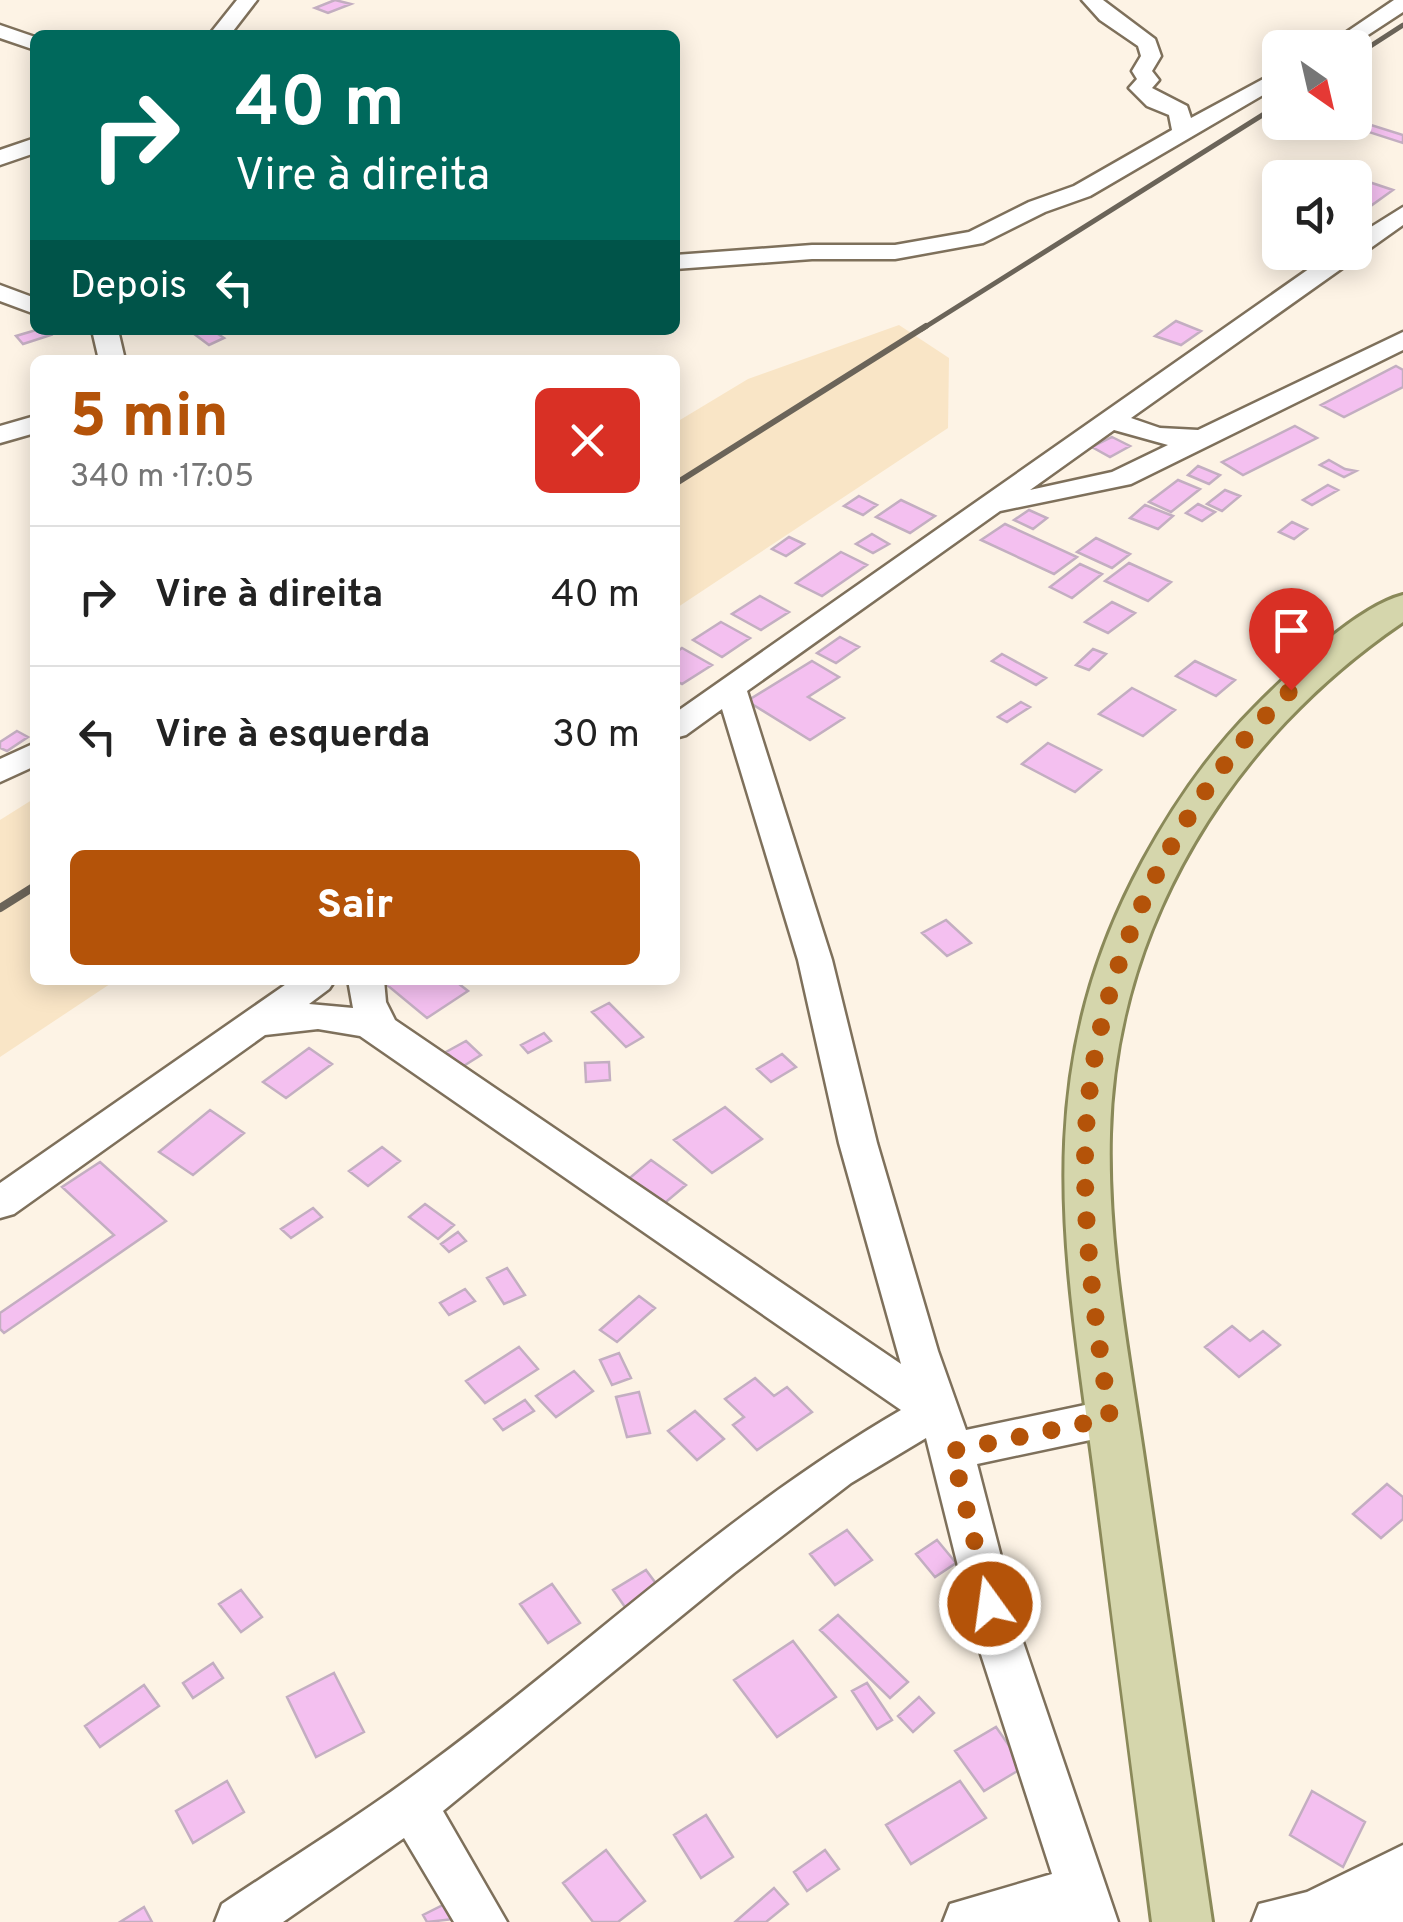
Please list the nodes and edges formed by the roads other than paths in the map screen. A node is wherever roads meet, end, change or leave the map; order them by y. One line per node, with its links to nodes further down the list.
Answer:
1 (246, 0): 4 (street)
2 (1092, 0): 9 (street)
3 (1403, 3): 5 (street)
4 (223, 30)
5 (1361, 30)
6 (0, 31): 7 (street)
7 (30, 42)
8 (1262, 86): 9 (street)
9 (1183, 130): 16 (street)
10 (30, 147): 11 (street)
11 (0, 158)
12 (1402, 217): 13 (street)
13 (1372, 237)
14 (1403, 244): 15 (street)
15 (1372, 246)
16 (680, 262)
17 (1324, 270): 21 (street)
18 (0, 292): 19 (street)
19 (30, 305)
20 (1403, 340): 24 (street)
21 (1111, 420): 24 (street); 25 (street)
22 (30, 426): 23 (street)
23 (0, 435)
24 (1208, 438): 25 (street)
25 (987, 508): 27 (street)
26 (1403, 606): 36 (main road)
27 (731, 688): 28 (street); 37 (street)
28 (680, 724)
29 (30, 757): 30 (street)
30 (0, 772)
31 (310, 985): 33 (street)
32 (366, 985): 34 (street)
33 (254, 1024): 34 (street); 35 (street)
34 (381, 1029): 37 (street)
35 (0, 1203)
36 (1110, 1418): 37 (street); 46 (main road)
37 (944, 1431): 38 (street); 41 (street)
38 (412, 1805): 43 (street); 44 (street)
39 (1403, 1870): 42 (street)
40 (1403, 1903): 42 (street)
41 (1088, 1907): 45 (street)
42 (1294, 1919)
43 (240, 1922)
44 (482, 1922)
45 (968, 1922)
46 (1182, 1922)

